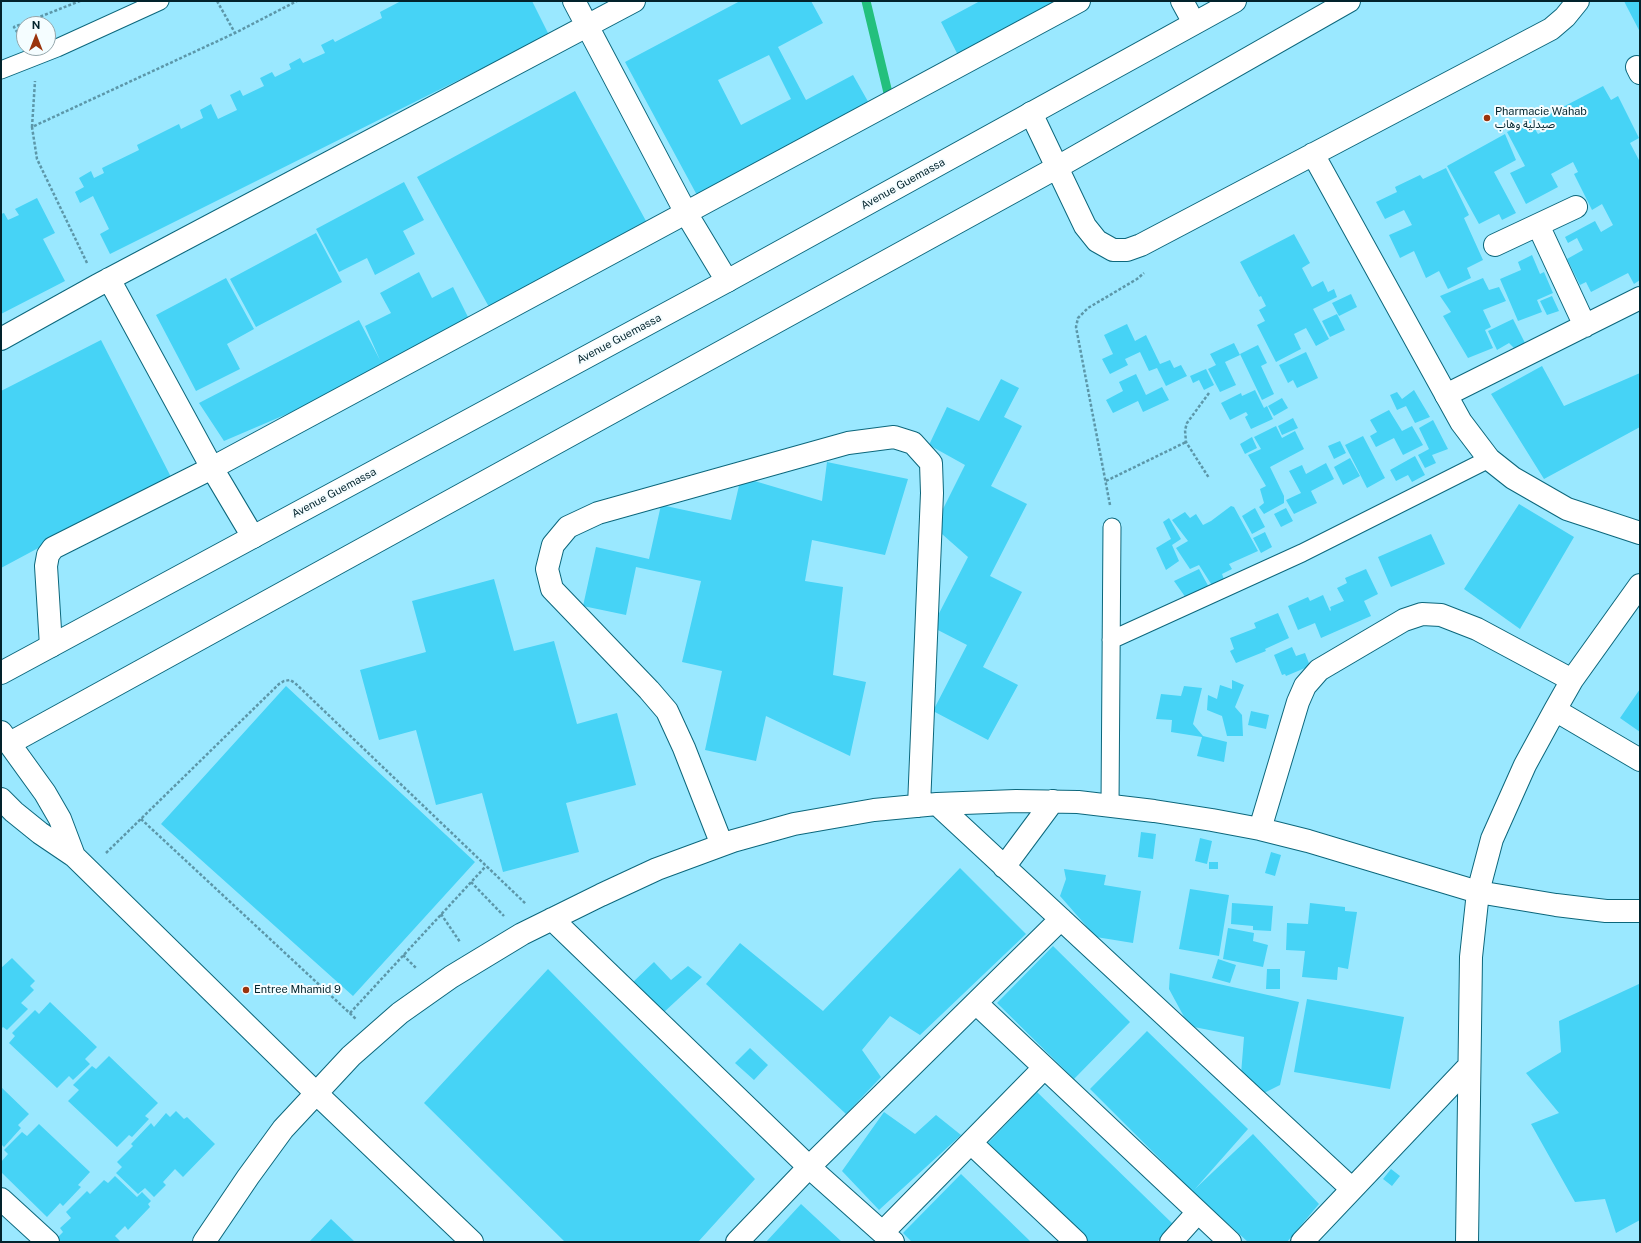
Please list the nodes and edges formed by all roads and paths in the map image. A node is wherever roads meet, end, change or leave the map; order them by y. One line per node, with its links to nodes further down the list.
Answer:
1 (80, 1): 12 (path)
2 (160, 1): 16 (lane)
3 (217, 1): 15 (path)
4 (297, 1): 15 (path)
5 (574, 1): 14 (street)
6 (634, 1): 14 (street)
7 (1079, 1): 23 (street)
8 (1182, 1): 13 (street)
9 (1235, 1): 13 (street, Avenue Guemassa)
10 (1349, 1): 21 (street)
11 (1578, 1): 20 (street)
12 (42, 16)
13 (1194, 23): 18 (street, Avenue Guemassa)
14 (586, 25): 23 (street); 28 (street)
15 (235, 33): 19 (path)
16 (32, 59): 17 (lane); 19 (path)
17 (1, 70)
18 (1031, 113): 21 (street); 27 (street, Avenue Guemassa)
19 (32, 127): 28 (path)
20 (1313, 154): 25 (street); 33 (street)
21 (1056, 168): 25 (street); 48 (street)
22 (1576, 207): 24 (street)
23 (686, 213): 27 (street); 36 (street)
24 (1538, 225): 26 (street); 30 (street)
25 (1141, 244): 38 (path)
26 (1495, 245)
27 (727, 281): 41 (street, Avenue Guemassa)
28 (104, 282): 31 (street); 36 (street)
29 (1640, 298): 30 (street)
30 (1585, 326): 33 (street)
31 (1, 339)
32 (1209, 393): 34 (path)
33 (1446, 394): 35 (street)
34 (1186, 442): 37 (path); 38 (path)
35 (1489, 459): 40 (street); 43 (lane)
36 (212, 468): 41 (street); 44 (street)
37 (1209, 478)
38 (1106, 481): 39 (path)
39 (1112, 527): 43 (lane)
40 (1640, 533)
41 (253, 537): 44 (street, Avenue Guemassa)
42 (1640, 584): 46 (street)
43 (1111, 640): 53 (lane)
44 (51, 646): 45 (street, Avenue Guemassa)
45 (1, 673)
46 (1572, 680): 47 (street); 55 (street)
47 (1555, 710): 49 (street); 61 (street)
48 (5, 737): 57 (street)
49 (1640, 760)
50 (1, 798): 57 (street)
51 (1053, 801): 52 (street); 53 (street); 59 (street)
52 (928, 805): 56 (street); 56 (street); 59 (street)
53 (1110, 805): 55 (street)
54 (141, 819): 57 (path); 58 (path); 69 (path)
55 (1260, 829): 61 (street)
56 (722, 845): 65 (street)
57 (81, 863): 73 (street)
58 (486, 866): 60 (path); 65 (path)
59 (1004, 867): 64 (street)
60 (471, 882): 63 (path); 66 (path)
61 (1478, 892): 62 (street); 71 (street)
62 (1640, 911)
63 (441, 914): 67 (path); 69 (path)
64 (1061, 920): 68 (street); 76 (street)
65 (548, 921): 66 (street); 75 (street)
66 (522, 934): 67 (street)
67 (474, 962): 70 (street)
68 (976, 1004): 72 (street); 75 (street)
69 (350, 1013): 70 (path)
70 (374, 1036): 73 (street)
71 (1469, 1066): 76 (street); 88 (street)
72 (1044, 1068): 74 (street); 78 (street)
73 (316, 1094): 81 (street); 82 (street)
74 (972, 1143): 79 (street); 84 (street)
75 (809, 1167): 79 (street); 83 (street)
76 (1352, 1189): 87 (street)
77 (1, 1199): 80 (street)
78 (1198, 1212): 85 (street); 86 (street)
79 (888, 1237)
80 (48, 1242)
81 (204, 1242)
82 (472, 1242)
83 (738, 1242)
84 (1076, 1242)
85 (1171, 1242)
86 (1230, 1242)
87 (1302, 1242)
88 (1467, 1242)

